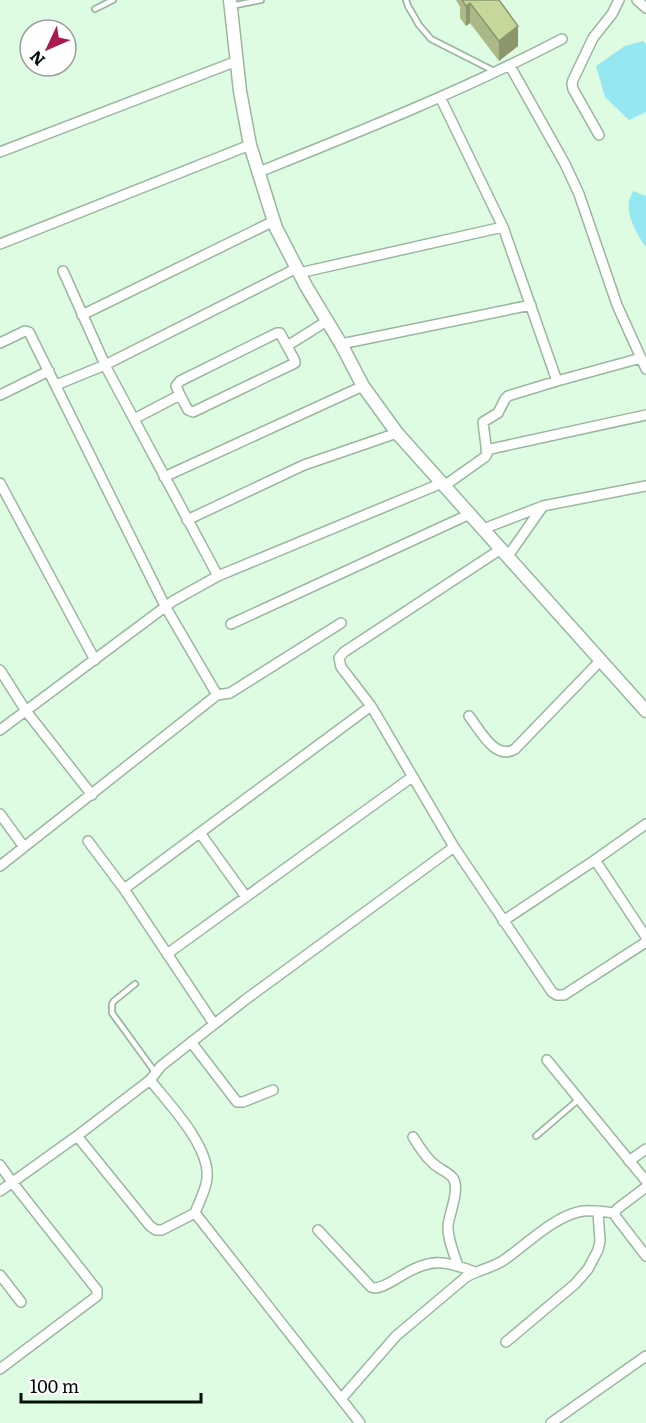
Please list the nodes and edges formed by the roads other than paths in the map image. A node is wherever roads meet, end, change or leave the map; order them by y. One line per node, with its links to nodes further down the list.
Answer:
1 (112, 0): 8 (lane)
2 (261, 0): 6 (lane)
3 (406, 0): 12 (lane)
4 (619, 0): 14 (street)
5 (636, 0): 7 (street)
6 (231, 3): 10 (street)
7 (646, 8)
8 (95, 9)
9 (562, 39): 11 (street)
10 (237, 62): 15 (street); 16 (street)
11 (510, 66): 12 (street); 29 (street)
12 (496, 72): 13 (street)
13 (440, 98): 17 (street); 19 (street)
14 (599, 135)
15 (250, 145): 17 (street); 20 (street)
16 (0, 152)
17 (259, 172): 18 (street)
18 (274, 221): 22 (street); 24 (street)
19 (503, 227): 22 (street); 23 (street)
20 (0, 244)
21 (63, 271): 24 (street)
22 (298, 271): 25 (street); 30 (street)
23 (531, 305): 27 (street); 33 (street)
24 (82, 315): 30 (street)
25 (327, 321): 27 (street); 28 (street)
26 (0, 343): 32 (street)
27 (341, 344): 35 (street)
28 (287, 346): 37 (street); 37 (street)
29 (641, 358): 31 (street); 33 (street)
30 (105, 365): 34 (street); 39 (street)
31 (646, 369)
32 (49, 372): 34 (street); 36 (street)
33 (558, 381): 41 (street)
34 (56, 385): 52 (street)
35 (363, 386): 40 (street); 42 (street)
36 (0, 395)
37 (180, 395): 39 (street)
38 (646, 416): 41 (street)
39 (134, 419): 42 (street)
40 (398, 433): 44 (street); 48 (street)
41 (486, 450): 44 (street)
42 (164, 477): 48 (street)
43 (0, 483): 55 (street)
44 (443, 484): 47 (street); 51 (street)
45 (646, 486): 46 (street)
46 (543, 506): 49 (street); 50 (street)
47 (471, 514): 49 (street); 53 (street)
48 (187, 520): 51 (street)
49 (483, 529): 50 (street)
50 (505, 553): 56 (street); 59 (street)
51 (218, 576): 52 (street)
52 (165, 606): 55 (street); 58 (street)
53 (231, 624)
54 (341, 624): 58 (street)
55 (94, 660): 60 (street)
56 (601, 660): 61 (street); 62 (street)
57 (0, 670): 60 (street)
58 (217, 695): 65 (street)
59 (371, 706): 64 (street); 68 (street)
60 (26, 711): 63 (street); 65 (street)
61 (646, 711)
62 (469, 716)
63 (0, 730)
64 (412, 777): 71 (street); 75 (street)
65 (92, 795): 70 (street)
66 (0, 814): 70 (street)
67 (646, 824): 72 (street)
68 (200, 833): 74 (street); 75 (street)
69 (88, 841): 74 (street)
70 (24, 847): 73 (street)
71 (454, 847): 76 (street); 81 (street)
72 (595, 860): 76 (street); 77 (street)
73 (0, 866)
74 (124, 890): 79 (street)
75 (246, 897): 79 (street)
76 (503, 921): 78 (street)
77 (646, 937)
78 (646, 942)
79 (167, 954): 81 (street)
80 (135, 984): 84 (lane)
81 (214, 1024): 82 (street)
82 (191, 1042): 84 (street); 85 (street)
83 (546, 1060): 86 (street)
84 (153, 1076): 87 (street); 98 (street)
85 (273, 1090)
86 (578, 1100): 88 (lane); 91 (street)
87 (77, 1136): 94 (street); 98 (street)
88 (536, 1136)
89 (413, 1137): 102 (street)
90 (646, 1149): 91 (street)
91 (629, 1161): 93 (street)
92 (0, 1166): 94 (street)
93 (646, 1181)
94 (12, 1182): 96 (street); 108 (street)
95 (646, 1187): 99 (street)
96 (0, 1191)
97 (598, 1212): 99 (street); 103 (street); 106 (street)
98 (195, 1213): 109 (street)
99 (615, 1213): 101 (street)
100 (318, 1230): 102 (street)
101 (646, 1256)
102 (458, 1266): 103 (street)
103 (475, 1272): 109 (street)
104 (0, 1275): 105 (street)
105 (21, 1302)
106 (506, 1342)
107 (646, 1356): 111 (street)
108 (0, 1369)
109 (341, 1399): 110 (street)
110 (360, 1423)
111 (551, 1423)

